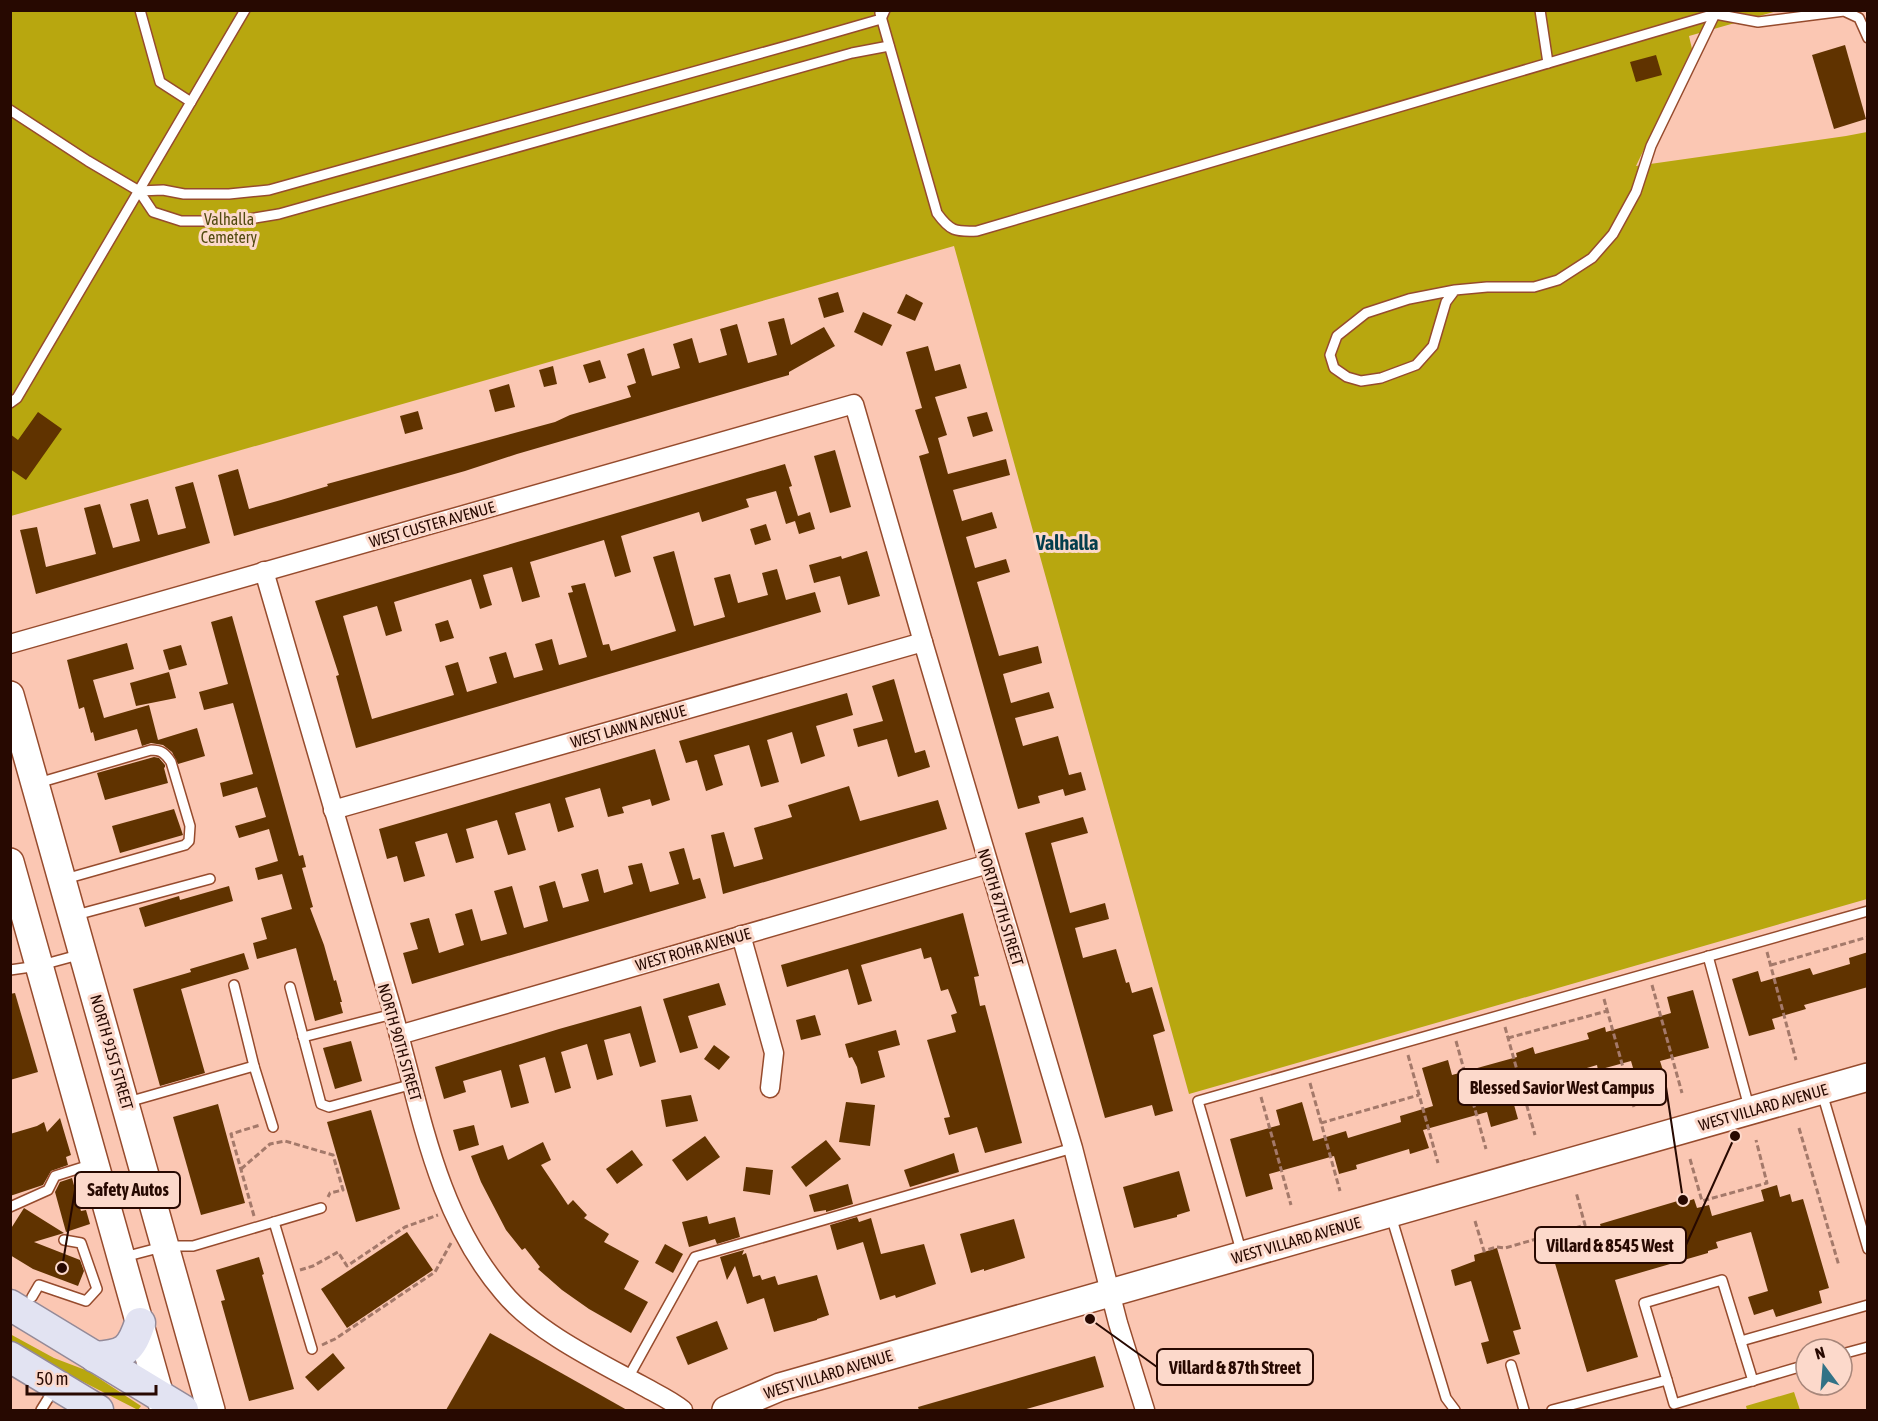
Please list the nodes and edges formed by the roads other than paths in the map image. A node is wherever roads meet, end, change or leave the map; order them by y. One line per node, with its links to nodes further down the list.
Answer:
1 (140, 10): 10 (lane)
2 (245, 10): 10 (lane)
3 (870, 10): 6 (lane)
4 (1540, 10): 9 (lane)
5 (1716, 12): 7 (lane); 9 (lane); 13 (lane)
6 (882, 13): 8 (lane); 12 (lane)
7 (1868, 38)
8 (889, 46): 9 (lane); 12 (lane)
9 (1548, 63)
10 (191, 102): 12 (lane)
11 (10, 110): 12 (lane)
12 (139, 191): 14 (lane)
13 (1455, 290): 13 (lane)
14 (10, 403)
15 (854, 404): 16 (street, WEST CUSTER AVENUE); 17 (street, NORTH 87TH STREET)
16 (264, 571): 18 (street, WEST CUSTER AVENUE); 21 (street, NORTH 90TH STREET)
17 (923, 642): 21 (street, WEST LAWN AVENUE); 23 (street, NORTH 87TH STREET)
18 (10, 644)
19 (10, 695): 20 (main road, NORTH 91ST STREET)
20 (36, 783): 24 (main road, NORTH 91ST STREET); 24 (lane)
21 (333, 810): 35 (street, NORTH 90TH STREET)
22 (10, 862): 31 (main road)
23 (988, 864): 28 (street, WEST ROHR AVENUE); 46 (street, NORTH 87TH STREET)
24 (63, 879): 27 (main road, NORTH 91ST STREET)
25 (210, 879): 27 (lane)
26 (1868, 911): 30 (lane)
27 (74, 916): 29 (main road, NORTH 91ST STREET)
28 (741, 935): 36 (street, WEST ROHR AVENUE); 41 (street)
29 (84, 954): 31 (lane); 43 (main road, NORTH 91ST STREET)
30 (1708, 956): 44 (lane); 55 (lane)
31 (38, 966): 32 (lane); 47 (main road)
32 (10, 970)
33 (234, 985): 38 (lane)
34 (290, 987): 37 (lane)
35 (393, 1014): 36 (street, NORTH 90TH STREET); 37 (lane)
36 (399, 1035): 40 (street, NORTH 90TH STREET)
37 (303, 1037): 40 (lane)
38 (254, 1066): 43 (lane); 45 (lane)
39 (1868, 1077): 42 (main road, WEST VILLARD AVENUE)
40 (413, 1083): 67 (street, NORTH 90TH STREET)
41 (770, 1088)
42 (1821, 1091): 44 (main road, WEST VILLARD AVENUE); 54 (lane)
43 (126, 1103): 53 (main road, NORTH 91ST STREET)
44 (1750, 1111): 50 (main road, WEST VILLARD AVENUE)
45 (272, 1124)
46 (1073, 1148): 57 (street, NORTH 87TH STREET); 67 (lane)
47 (95, 1163): 48 (lane); 56 (main road)
48 (10, 1207)
49 (321, 1208): 51 (lane)
50 (1391, 1213): 55 (main road, WEST VILLARD AVENUE); 78 (lane)
51 (274, 1222): 53 (lane); 62 (lane)
52 (64, 1240): 58 (lane)
53 (166, 1246): 56 (lane); 74 (main road, NORTH 91ST STREET)
54 (1868, 1249)
55 (1242, 1256): 57 (main road, WEST VILLARD AVENUE)
56 (122, 1257): 60 (main road)
57 (1110, 1293): 76 (main road, WEST VILLARD AVENUE); 77 (street, NORTH 87TH STREET)
58 (21, 1301): 64 (main road)
59 (1868, 1305): 61 (lane)
60 (140, 1323): 64 (main road); 71 (main road)
61 (1741, 1341): 68 (lane); 69 (lane)
62 (312, 1349)
63 (10, 1357): 70 (main road)
64 (95, 1357): 71 (main road)
65 (1511, 1365): 79 (lane)
66 (1794, 1369): 69 (lane)
67 (628, 1378): 75 (street, NORTH 90TH STREET)
68 (1666, 1380): 69 (lane); 80 (lane)
69 (1753, 1381)
70 (56, 1385): 72 (lane); 73 (main road)
71 (169, 1406)
72 (41, 1410)
73 (99, 1410)
74 (211, 1410)
75 (683, 1410)
76 (726, 1410)
77 (1145, 1410)
78 (1455, 1410)
79 (1524, 1410)
80 (1552, 1410)

